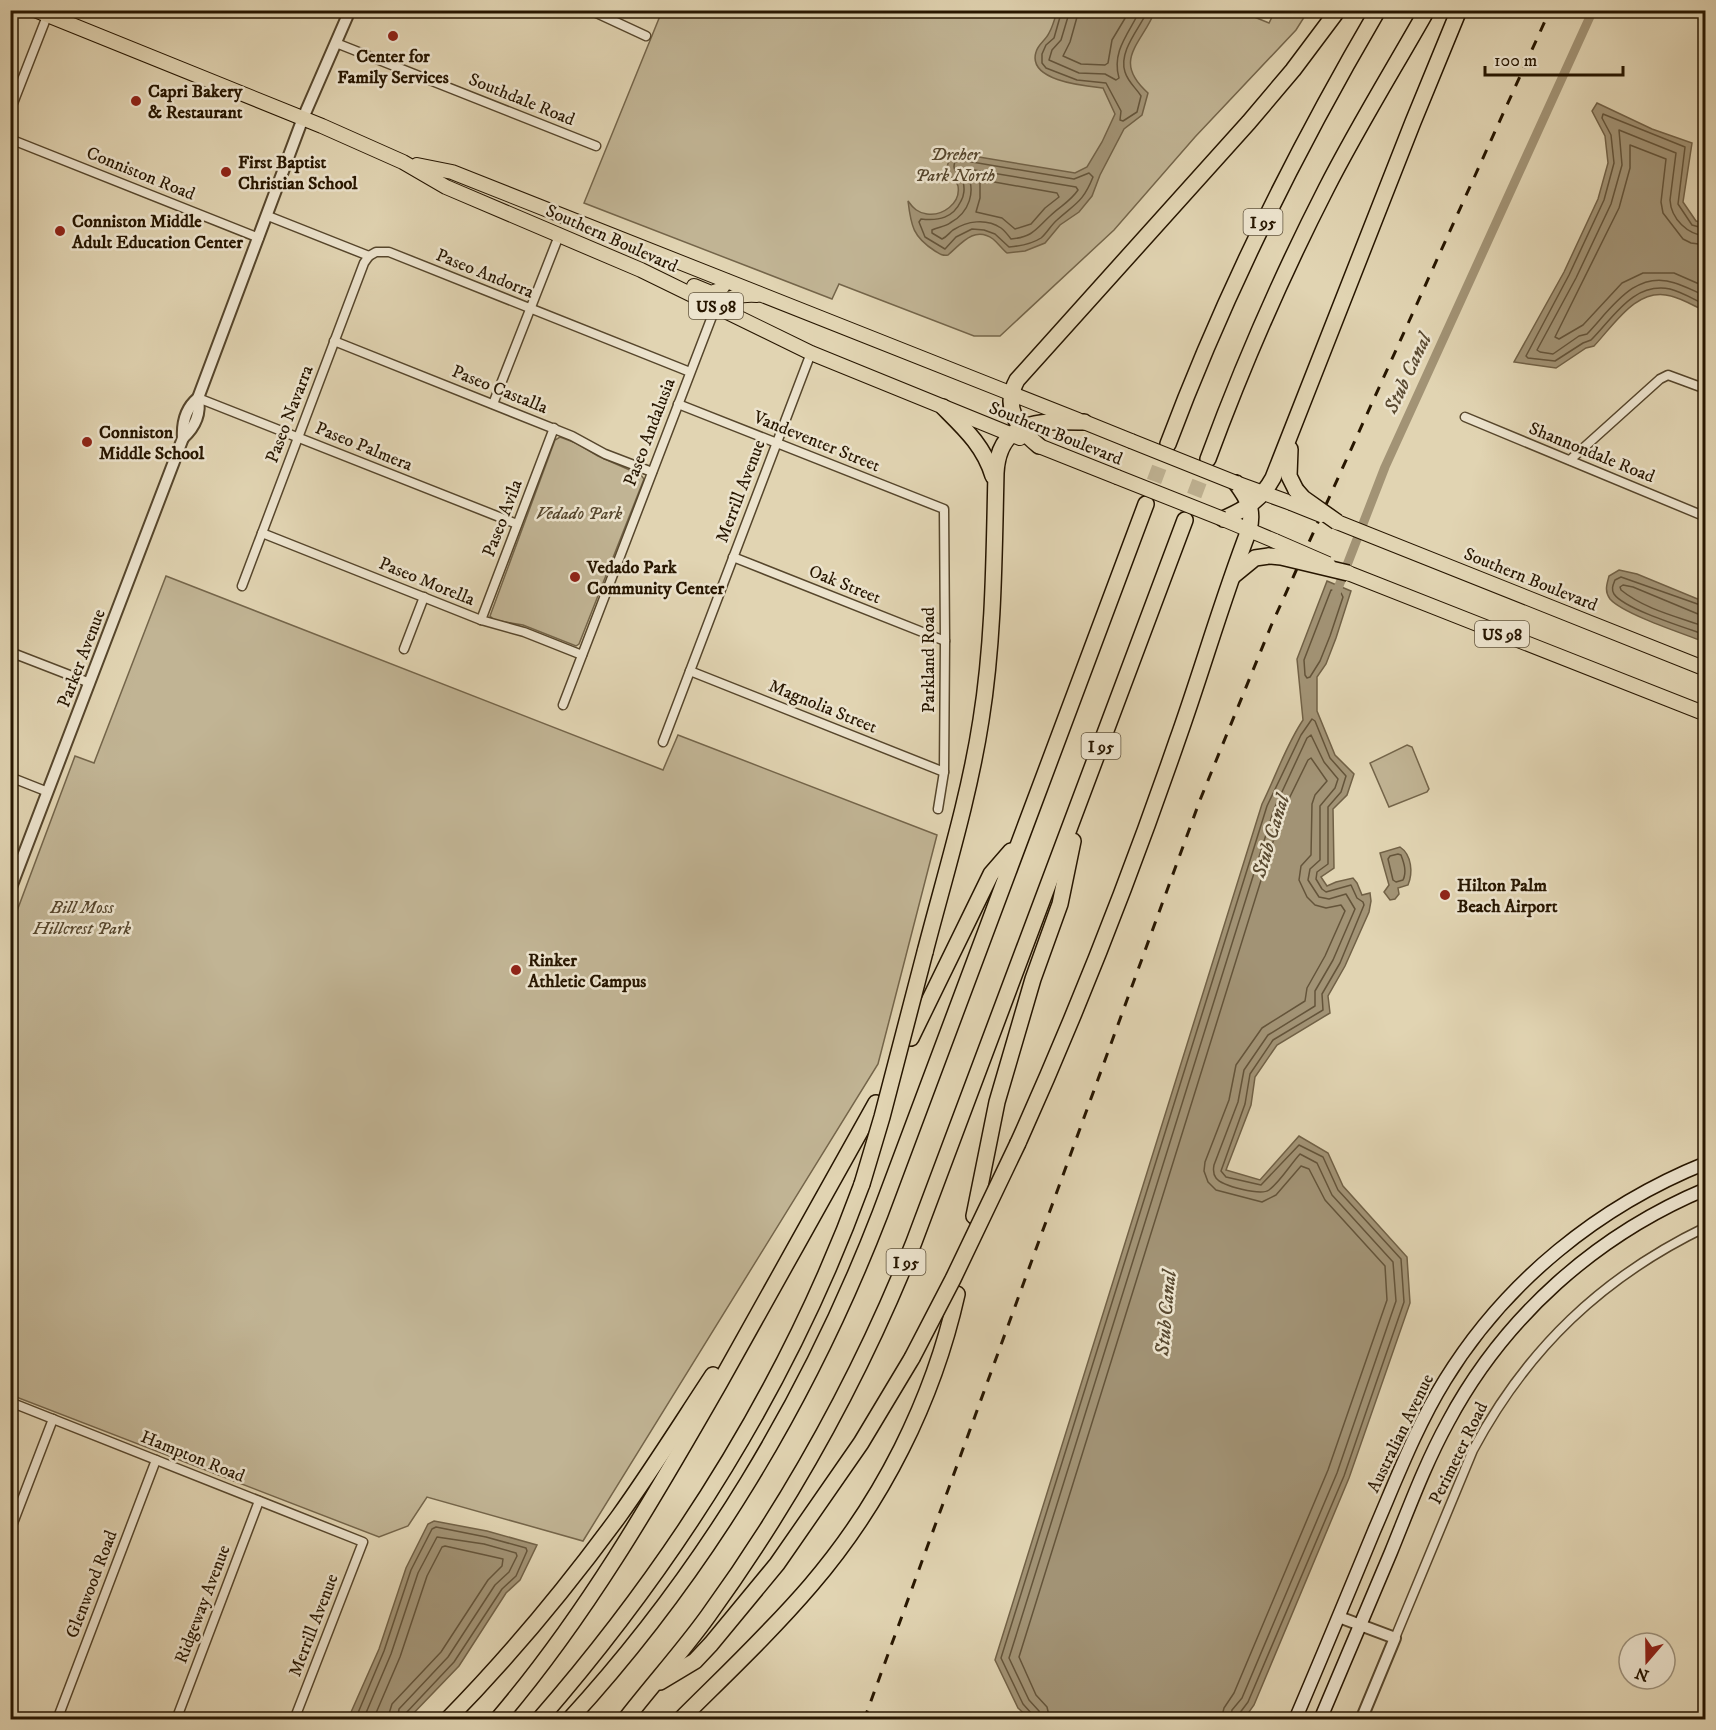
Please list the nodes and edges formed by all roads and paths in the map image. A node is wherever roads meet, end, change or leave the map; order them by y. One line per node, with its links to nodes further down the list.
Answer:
1 (350, 10): 9 (street, Parker Avenue)
2 (590, 10): 8 (street)
3 (1338, 10): 29 (highway)
4 (1378, 10): 41 (highway, I 95)
5 (1426, 10): 43 (highway, I 95)
6 (1459, 10): 38 (highway)
7 (44, 12): 10 (street); 11 (main road, Southern Boulevard / US 98)
8 (646, 36)
9 (336, 42): 11 (street, Parker Avenue); 13 (street, Southdale Road)
10 (10, 111)
11 (303, 118): 14 (main road, Southern Boulevard / US 98); 15 (street, Parker Avenue)
12 (10, 139): 18 (street, Conniston Road)
13 (596, 146)
14 (403, 162): 16 (main road, Southern Boulevard / US 98); 17 (main road, Southern Boulevard / US 98)
15 (268, 216): 18 (street, Parker Avenue); 19 (street, Paseo Andorra)
16 (560, 233): 17 (main road); 21 (main road, Southern Boulevard / US 98); 24 (street)
17 (614, 237): 20 (main road, Southern Boulevard / US 98)
18 (260, 238): 30 (street, Parker Avenue)
19 (369, 256): 24 (street, Paseo Andorra); 25 (street, Paseo Navarra)
20 (726, 281): 21 (main road); 22 (main road, Southern Boulevard / US 98)
21 (670, 283): 23 (main road, Southern Boulevard / US 98)
22 (768, 296): 23 (main road); 29 (main road, Southern Boulevard / US 98)
23 (716, 306): 26 (main road, Southern Boulevard / US 98); 27 (street, Paseo Andalusia)
24 (530, 308): 27 (street, Paseo Andorra); 31 (street)
25 (334, 341): 31 (street, Paseo Castalla); 39 (street, Paseo Navarra)
26 (811, 353): 33 (main road, Southern Boulevard / US 98); 40 (street, Merrill Avenue)
27 (690, 372): 32 (street, Paseo Andalusia)
28 (1706, 389): 44 (street)
29 (1011, 395): 35 (main road, Southern Boulevard / US 98); 37 (highway)
30 (198, 398): 39 (street, Paseo Palmera); 73 (street, Parker Avenue)
31 (493, 404): 36 (street, Paseo Castalla)
32 (678, 404): 40 (street, Vandeventer Street); 45 (street, Paseo Andalusia)
33 (943, 406): 37 (main road, Southern Boulevard / US 98); 47 (highway)
34 (1465, 417): 44 (street, Shannondale Road)
35 (1084, 422): 37 (highway); 46 (main road, Southern Boulevard / US 98, bridge)
36 (554, 428): 45 (street, Paseo Castalla); 57 (street, Paseo Avila)
37 (1016, 431): 42 (highway); 47 (highway)
38 (1291, 434): 48 (highway); 49 (highway)
39 (298, 437): 57 (street, Paseo Palmera); 59 (street, Paseo Navarra)
40 (776, 443): 52 (street, Vandeventer Street); 61 (street, Merrill Avenue)
41 (1168, 444)
42 (1039, 446): 54 (main road, Southern Boulevard, bridge)
43 (1208, 459)
44 (1570, 460): 53 (street, Shannondale Road)
45 (652, 472): 70 (street, Paseo Andalusia)
46 (1236, 483): 48 (main road, Southern Boulevard / US 98); 51 (highway)
47 (995, 484): 109 (highway, bridge)
48 (1264, 494): 49 (main road, Southern Boulevard / US 98); 51 (highway)
49 (1293, 497): 56 (highway, bridge)
50 (1146, 504): 84 (highway, I 95)
51 (1250, 506): 54 (highway); 58 (highway)
52 (944, 510): 67 (street, Parkland Road)
53 (1706, 517)
54 (1223, 519): 58 (main road, Southern Boulevard)
55 (1185, 520): 82 (highway, I 95)
56 (1337, 522): 71 (main road, Southern Boulevard / US 98)
57 (517, 524): 66 (street, Paseo Avila)
58 (1249, 530): 60 (main road, Southern Boulevard); 63 (highway)
59 (261, 533): 64 (street, Paseo Navarra); 65 (street, Paseo Morella)
60 (1272, 549): 62 (highway, bridge); 63 (highway)
61 (733, 557): 67 (street, Oak Street); 72 (street, Merrill Avenue)
62 (1348, 573): 74 (main road, US 98)
63 (1231, 578): 103 (highway, bridge)
64 (242, 586)
65 (424, 597): 66 (street, Paseo Morella); 68 (street)
66 (481, 620): 70 (street, Paseo Morella)
67 (945, 641): 79 (street, Parkland Road)
68 (404, 649)
69 (10, 652): 73 (street)
70 (582, 655): 76 (street, Paseo Andalusia)
71 (1706, 669)
72 (690, 671): 78 (street, Merrill Avenue); 79 (street, Magnolia Street)
73 (90, 683): 81 (street, Parker Avenue)
74 (1675, 702): 75 (main road); 77 (main road, US 98)
75 (1706, 703)
76 (563, 705)
77 (1706, 714)
78 (663, 742)
79 (944, 772): 83 (street, Parkland Road)
80 (10, 777): 81 (street)
81 (48, 792): 85 (street, Parker Avenue)
82 (1083, 794): 90 (highway); 103 (highway, I 95)
83 (938, 809)
84 (1017, 844): 86 (highway); 110 (highway, I 95)
85 (10, 890)
86 (911, 1038)
87 (876, 1103): 93 (highway)
88 (1706, 1163): 100 (main road, Australian Avenue)
89 (1706, 1189): 101 (main road, Australian Avenue)
90 (974, 1216)
91 (1706, 1227): 102 (street, Perimeter Road)
92 (957, 1294): 112 (highway)
93 (756, 1317): 107 (highway); 108 (highway)
94 (10, 1402): 95 (street, Hampton Road)
95 (53, 1419): 96 (street, Hampton Road); 98 (street)
96 (156, 1460): 97 (street, Hampton Road); 104 (street, Glenwood Road)
97 (259, 1501): 99 (street, Hampton Road); 105 (street, Ridgeway Avenue)
98 (10, 1531)
99 (363, 1542): 106 (street, Merrill Avenue)
100 (1339, 1617): 101 (street); 113 (main road, Australian Avenue)
101 (1360, 1625): 102 (street); 114 (main road, Australian Avenue)
102 (1395, 1638): 115 (street, Perimeter Road)
103 (650, 1688): 111 (highway, I 95)
104 (57, 1719)
105 (176, 1719)
106 (294, 1719)
107 (447, 1719)
108 (497, 1719)
109 (539, 1719)
110 (569, 1719)
111 (625, 1719)
112 (680, 1719)
113 (1295, 1719)
114 (1320, 1719)
115 (1361, 1719)

